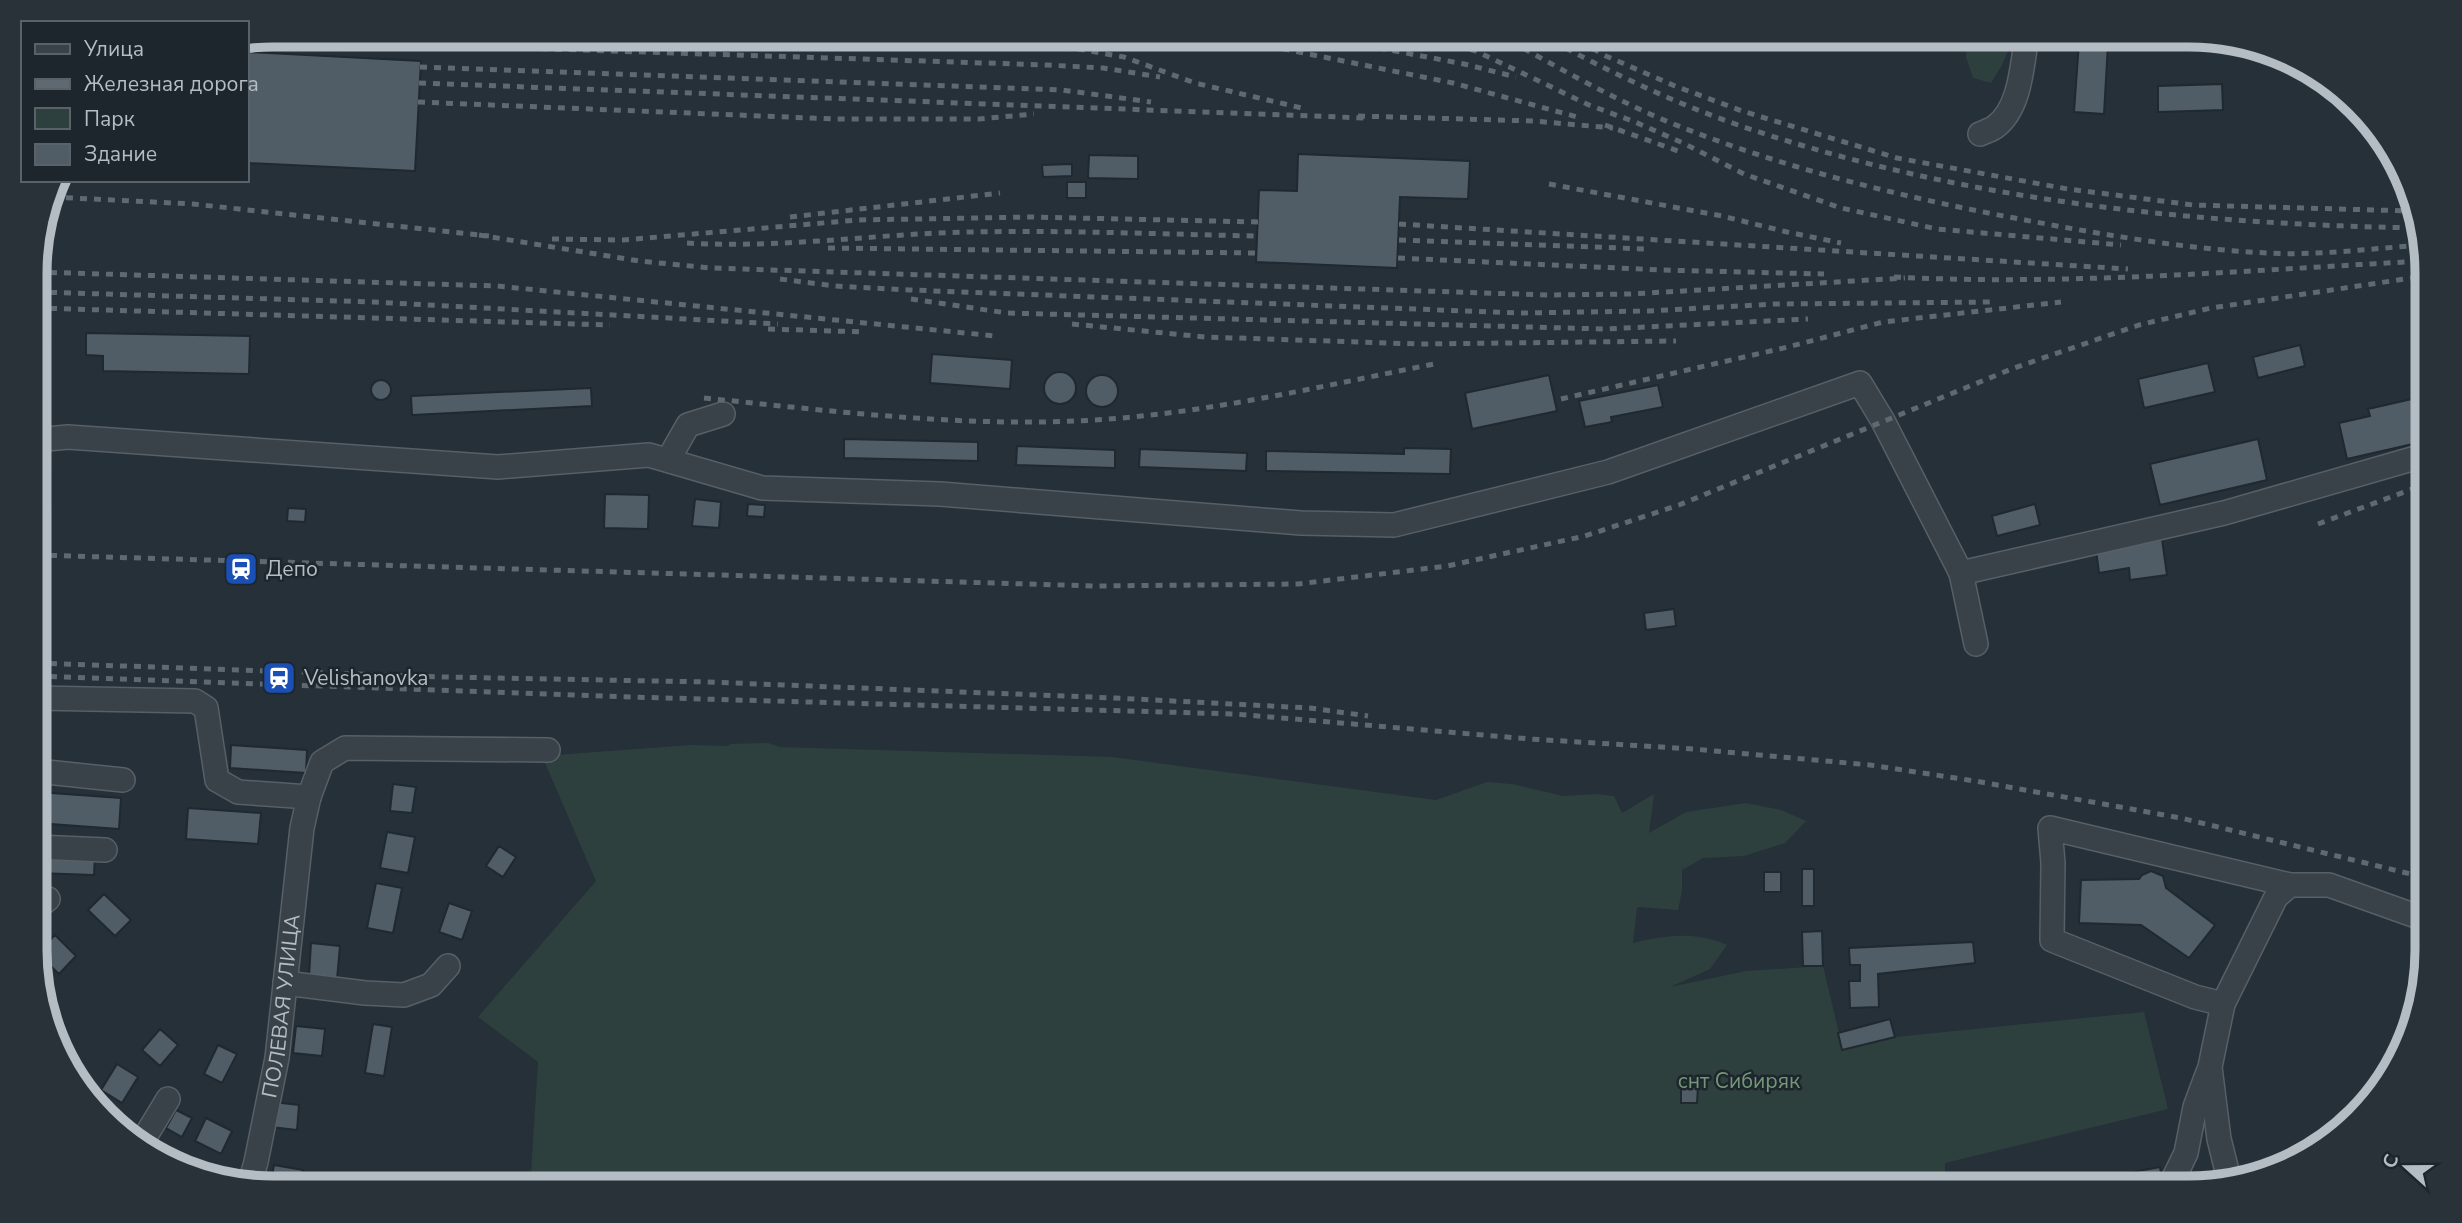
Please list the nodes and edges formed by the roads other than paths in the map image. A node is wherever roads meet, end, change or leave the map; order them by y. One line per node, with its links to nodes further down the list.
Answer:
1 (2024, 47): 2 (street)
2 (1980, 134)
3 (723, 414): 6 (street)
4 (48, 439): 6 (street)
5 (2415, 458): 7 (street)
6 (668, 460): 7 (street)
7 (1961, 573): 8 (street)
8 (1976, 644)
9 (47, 698): 13 (street)
10 (548, 750): 13 (street, ПОЛЕВАЯ УЛИЦА)
11 (47, 772): 12 (street)
12 (123, 780)
13 (309, 797): 19 (street, ПОЛЕВАЯ УЛИЦА)
14 (47, 847): 15 (street)
15 (105, 850)
16 (2290, 885): 17 (street); 20 (street); 20 (street)
17 (2415, 916)
18 (448, 966): 19 (street)
19 (285, 983): 25 (street, ПОЛЕВАЯ УЛИЦА)
20 (2224, 1004): 21 (street)
21 (2210, 1068): 24 (street); 26 (street)
22 (168, 1099): 23 (street)
23 (146, 1136)
24 (2227, 1172)
25 (253, 1174)
26 (2175, 1175)

